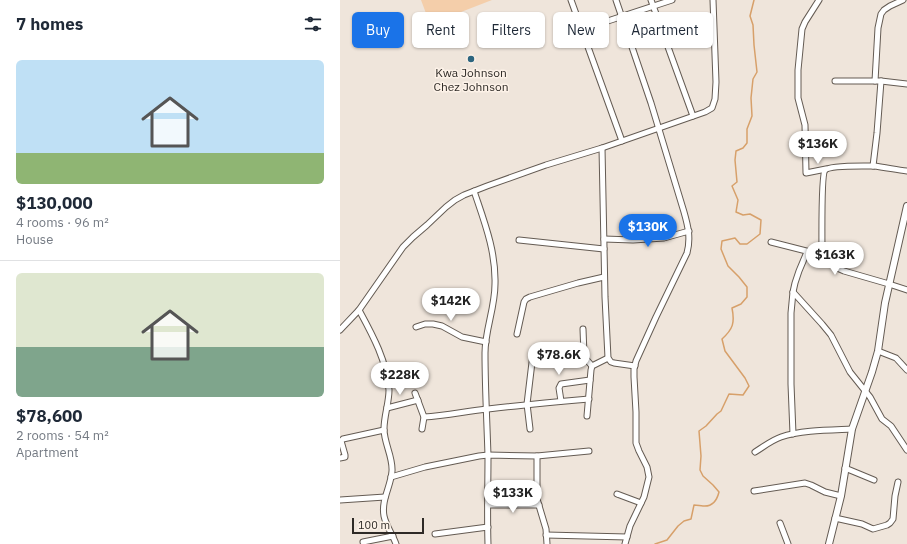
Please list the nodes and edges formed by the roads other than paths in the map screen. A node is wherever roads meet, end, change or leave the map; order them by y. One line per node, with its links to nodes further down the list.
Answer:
1 (571, 0): 9 (street)
2 (616, 0): 10 (street)
3 (651, 0): 8 (street)
4 (672, 0): 8 (street)
5 (713, 0): 18 (street)
6 (819, 0): 23 (street)
7 (903, 0): 15 (street)
8 (654, 6): 11 (street); 18 (street)
9 (576, 12)
10 (620, 12)
11 (637, 12)
12 (589, 48): 20 (street)
13 (633, 48): 19 (street)
14 (835, 81): 15 (street)
15 (875, 81): 16 (street)
16 (881, 81): 17 (street); 22 (street)
17 (907, 84)
18 (693, 116): 19 (street)
19 (658, 128): 20 (street); 28 (street)
20 (622, 141): 21 (street)
21 (602, 148): 25 (street); 29 (street)
22 (873, 166): 23 (street); 24 (street)
23 (826, 169): 34 (street)
24 (907, 171)
25 (474, 190): 39 (street); 44 (street)
26 (907, 206): 27 (street)
27 (905, 228): 36 (street)
28 (689, 231): 29 (street); 49 (street)
29 (604, 239): 32 (street)
30 (519, 240): 32 (street)
31 (770, 242): 33 (street)
32 (604, 250): 35 (street)
33 (807, 252): 34 (street); 38 (street)
34 (822, 256): 36 (street)
35 (604, 277): 43 (street); 47 (street)
36 (889, 284): 37 (street); 45 (street)
37 (907, 290)
38 (793, 292): 52 (street); 66 (street)
39 (359, 310): 42 (street); 58 (street)
40 (416, 327): 44 (street)
41 (583, 329): 48 (street)
42 (340, 330)
43 (517, 334)
44 (486, 342): 59 (street)
45 (878, 351): 50 (street); 52 (street)
46 (533, 354): 57 (street)
47 (608, 358): 48 (street); 49 (street)
48 (592, 366): 51 (street)
49 (635, 366): 82 (street)
50 (907, 370)
51 (590, 380): 54 (street); 56 (street)
52 (866, 392): 64 (street); 67 (street)
53 (415, 393): 55 (street)
54 (589, 399): 56 (street); 60 (street)
55 (418, 400): 58 (street); 61 (street)
56 (561, 401): 57 (street)
57 (527, 404): 59 (street); 63 (street)
58 (387, 408): 65 (street)
59 (486, 409): 61 (street); 70 (street)
60 (587, 416)
61 (424, 417): 62 (street)
62 (422, 429)
63 (530, 429)
64 (852, 429): 66 (street); 73 (street)
65 (384, 430): 72 (street); 74 (street)
66 (794, 434): 69 (street)
67 (907, 450)
68 (589, 451): 71 (street)
69 (755, 452)
70 (488, 455): 71 (street); 74 (street); 84 (street)
71 (537, 456): 83 (street)
72 (340, 458)
73 (845, 468): 75 (street); 79 (street)
74 (391, 477): 80 (street)
75 (874, 480)
76 (898, 482): 85 (street)
77 (754, 491): 79 (street)
78 (617, 494): 82 (street)
79 (841, 496): 85 (street)
80 (385, 497): 81 (street); 90 (street)
81 (340, 500)
82 (641, 503): 91 (street)
83 (539, 505): 84 (street); 89 (street)
84 (488, 506): 87 (street)
85 (835, 518): 98 (street)
86 (780, 522): 97 (street)
87 (488, 527): 88 (street); 94 (street)
88 (435, 534)
89 (546, 535): 91 (street); 95 (street)
90 (392, 536): 92 (street); 93 (street)
91 (627, 537): 96 (street)
92 (363, 542)
93 (396, 544)
94 (488, 544)
95 (547, 544)
96 (625, 544)
97 (788, 544)
98 (829, 544)

